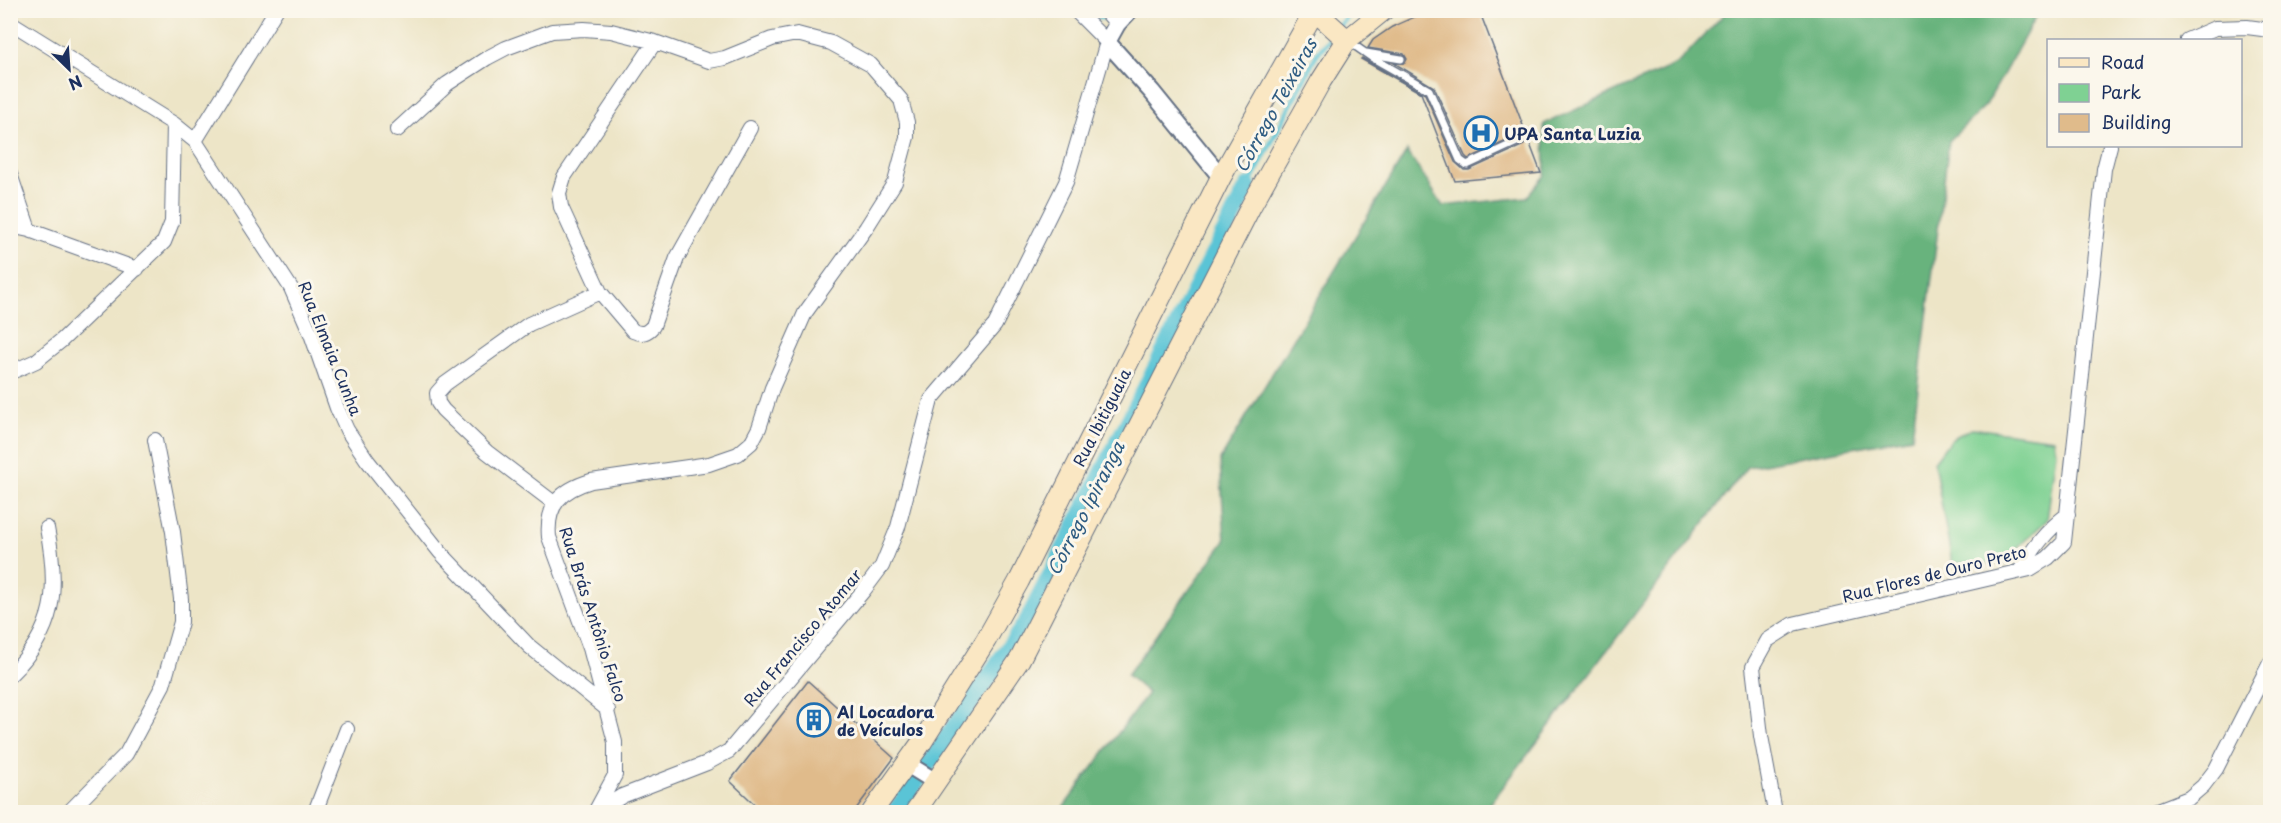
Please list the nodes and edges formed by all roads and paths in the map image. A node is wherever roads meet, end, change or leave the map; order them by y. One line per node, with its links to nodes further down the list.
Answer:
1 (276, 10): 20 (street)
2 (1075, 10): 13 (street)
3 (1106, 10): 8 (street)
4 (1130, 10): 8 (street)
5 (1384, 10): 10 (main road)
6 (1317, 13): 10 (main road); 23 (main road, Rua Ibitiguaia)
7 (10, 22): 16 (street, Rua Elmaia Cunha)
8 (1117, 24): 13 (street)
9 (2271, 30): 11 (street)
10 (1345, 38): 14 (lane); 39 (main road)
11 (2189, 39)
12 (655, 42): 18 (street); 27 (street); 30 (street)
13 (1107, 42): 23 (street); 42 (street, Rua Francisco Atomar)
14 (1366, 53): 15 (lane); 19 (lane)
15 (1401, 59)
16 (174, 124): 20 (street, Rua Elmaia Cunha); 26 (street)
17 (750, 128): 27 (street)
18 (398, 130)
19 (1521, 140)
20 (195, 141): 36 (street, Rua Elmaia Cunha)
21 (2110, 147): 31 (street, Rua Flores de Ouro Preto)
22 (10, 174): 25 (street)
23 (1221, 177): 38 (main road, Rua Ibitiguaia)
24 (10, 226): 25 (street)
25 (29, 230): 26 (street)
26 (137, 269): 28 (street)
27 (600, 292): 30 (street)
28 (13, 370)
29 (154, 440): 40 (street)
30 (554, 503): 36 (street, Rua Brás Antônio Falco)
31 (2067, 514): 33 (street); 33 (street, Rua Flores de Ouro Preto)
32 (48, 528): 35 (street)
33 (2020, 572): 45 (street, Rua Flores de Ouro Preto)
34 (2271, 663): 46 (street)
35 (10, 675)
36 (608, 710): 42 (street, Rua Brás Antônio Falco)
37 (347, 729): 41 (street)
38 (909, 765): 39 (street); 43 (main road, Rua Ibitiguaia)
39 (933, 780): 44 (main road)
40 (69, 813)
41 (315, 813)
42 (596, 813)
43 (872, 813)
44 (915, 813)
45 (1775, 813)
46 (2153, 813)

